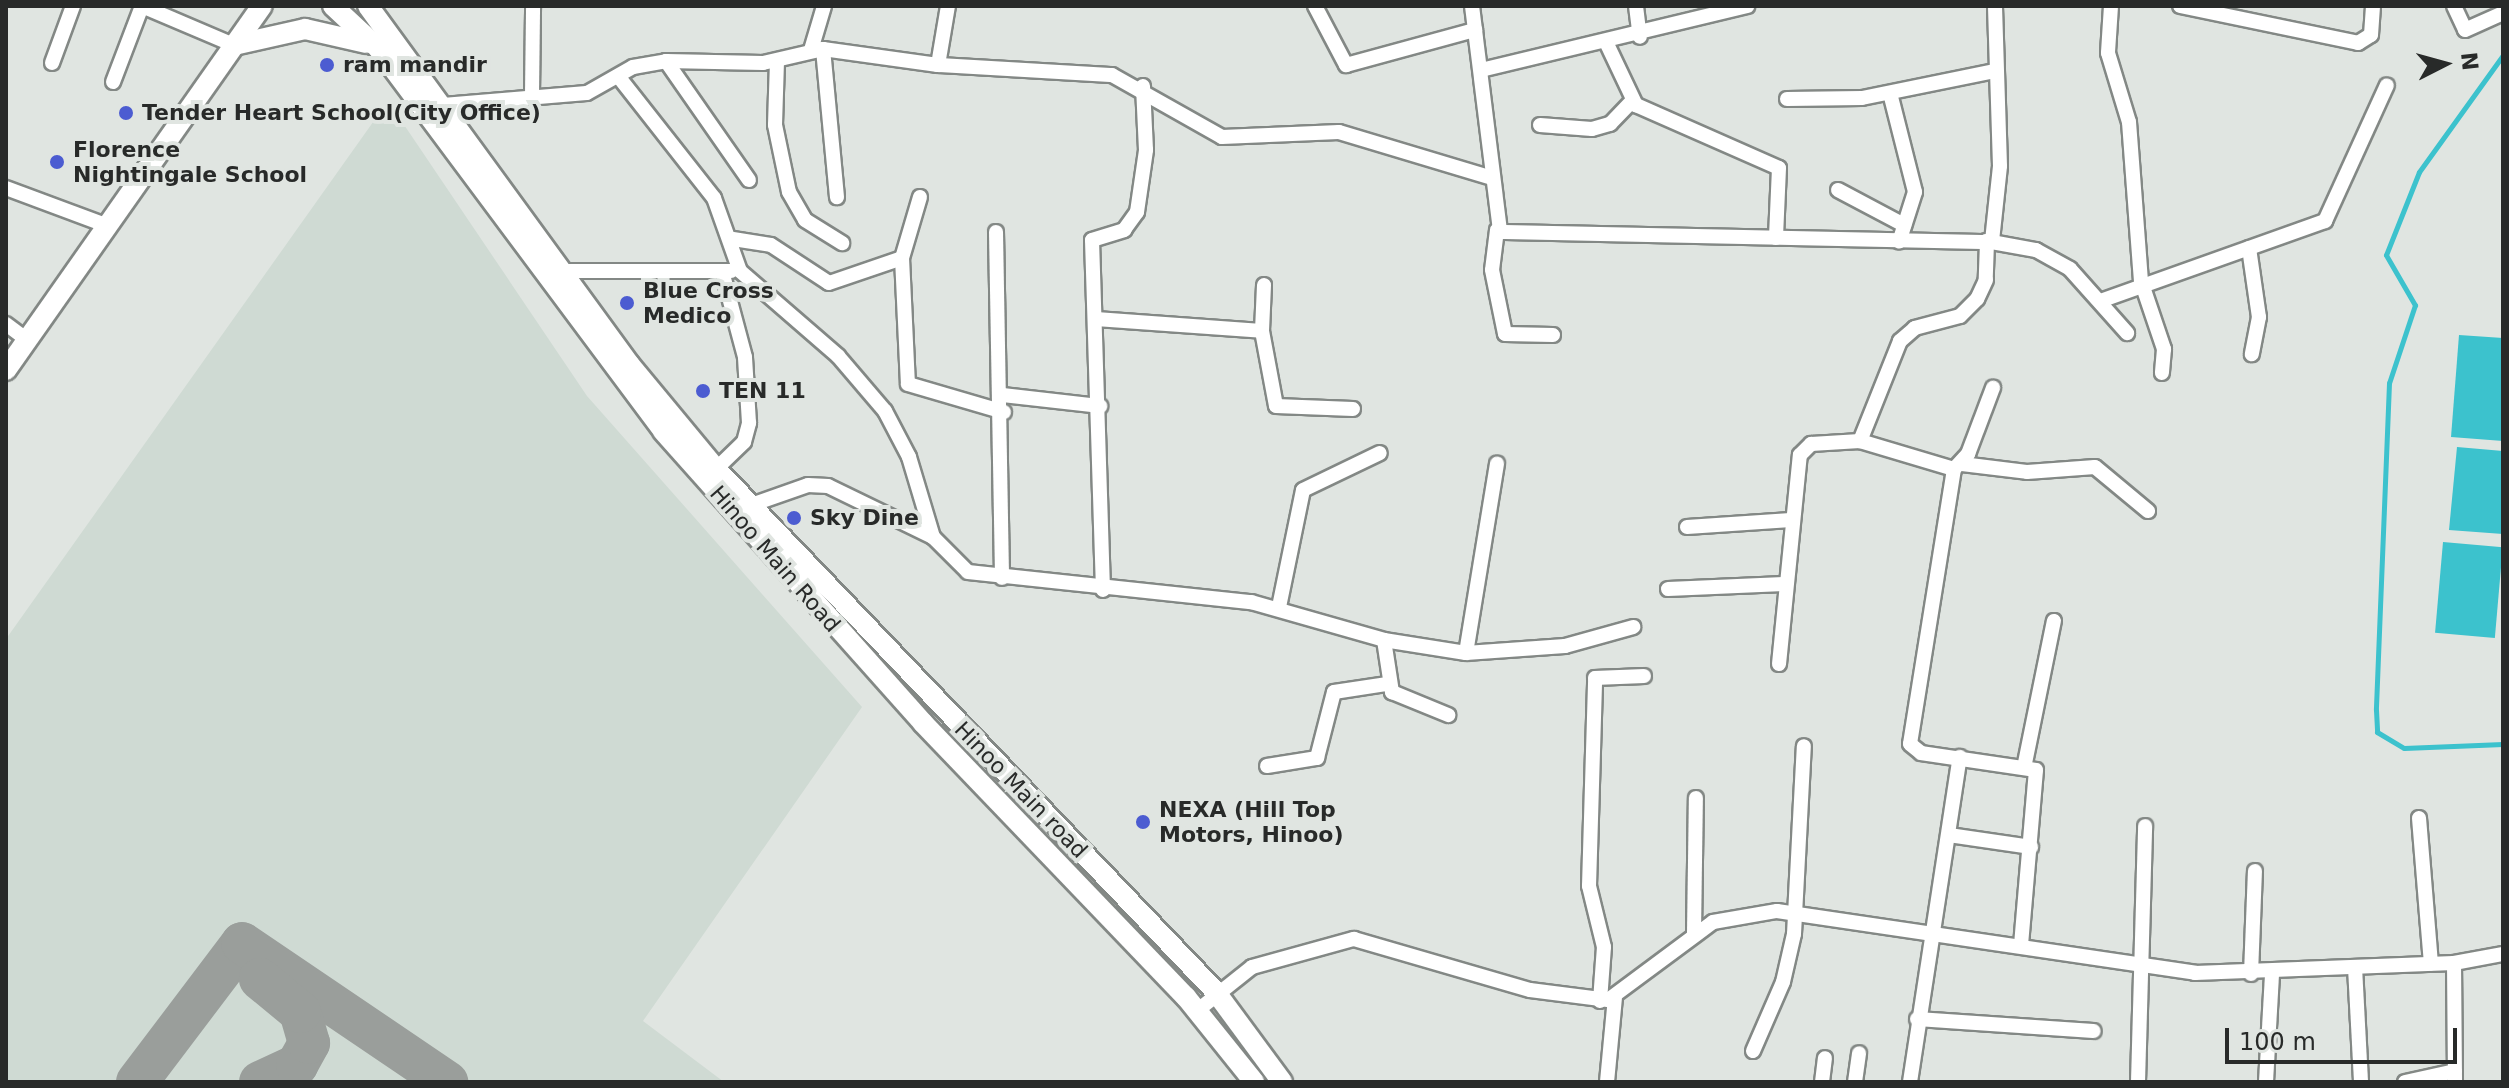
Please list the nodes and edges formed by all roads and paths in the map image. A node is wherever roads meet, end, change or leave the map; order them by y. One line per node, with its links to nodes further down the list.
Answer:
1 (73, 6): 28 (street)
2 (245, 6): 23 (main road)
3 (262, 6): 23 (main road)
4 (333, 6): 24 (main road, Hinoo Main Road)
5 (368, 6): 40 (main road, Hinoo Main road)
6 (533, 6): 37 (street)
7 (824, 6): 25 (street)
8 (948, 6): 29 (street)
9 (1315, 6): 20 (street)
10 (1472, 6): 20 (street)
11 (1636, 6): 21 (street)
12 (1747, 6): 21 (street)
13 (1995, 6): 31 (street)
14 (2111, 6): 62 (street)
15 (2180, 6): 18 (street)
16 (2373, 6): 18 (street)
17 (2454, 6): 19 (street)
18 (2198, 7)
19 (2503, 13)
20 (1475, 30): 30 (street)
21 (1640, 37): 22 (street)
22 (1607, 44): 30 (street); 39 (street)
23 (234, 45): 24 (main road); 33 (street); 48 (main road)
24 (378, 48): 125 (main road, Hinoo Main Road)
25 (817, 50): 27 (street); 29 (street); 46 (street)
26 (666, 61): 27 (street); 32 (street); 43 (street)
27 (777, 61): 56 (street)
28 (52, 63)
29 (938, 65): 35 (street)
30 (1481, 70): 42 (street)
31 (1995, 71): 36 (street); 54 (street)
32 (618, 76): 37 (street); 53 (street)
33 (113, 82)
34 (2387, 85): 57 (street)
35 (1143, 86): 42 (street); 65 (street)
36 (1890, 93): 38 (street); 49 (street)
37 (532, 94): 40 (street)
38 (1787, 99)
39 (1632, 101): 41 (street); 52 (street)
40 (443, 105): 59 (main road, Hinoo Main road)
41 (1540, 125)
42 (1492, 178): 50 (street)
43 (749, 180)
44 (6, 188): 48 (street)
45 (1838, 190): 49 (street)
46 (837, 197)
47 (920, 197): 58 (street)
48 (103, 224): 70 (main road)
49 (1904, 225): 55 (street)
50 (1497, 230): 52 (street); 69 (street)
51 (996, 232): 75 (street)
52 (1776, 238): 55 (street)
53 (733, 239): 58 (street); 61 (street)
54 (1989, 241): 55 (street); 64 (street); 79 (street)
55 (1899, 242)
56 (842, 243)
57 (2249, 248): 62 (street); 71 (street)
58 (902, 258): 78 (street)
59 (563, 271): 60 (street); 83 (main road, Hinoo Main road)
60 (722, 271): 61 (street); 83 (street)
61 (740, 271): 88 (street)
62 (2141, 281): 64 (street); 73 (street)
63 (1264, 285): 67 (street)
64 (2103, 300): 68 (street)
65 (1096, 319): 67 (street); 76 (street)
66 (6, 324): 70 (street)
67 (1262, 331): 77 (street)
68 (2127, 333)
69 (1553, 335)
70 (27, 340): 72 (main road)
71 (2252, 354)
72 (6, 370)
73 (2162, 373)
74 (1993, 388): 82 (street)
75 (1003, 395): 76 (street); 78 (street)
76 (1100, 406): 92 (street)
77 (1353, 409)
78 (1004, 412): 89 (street)
79 (1860, 441): 82 (street); 86 (street)
80 (1380, 453): 93 (street)
81 (1497, 464): 97 (street)
82 (1958, 467): 85 (street); 103 (street)
83 (716, 469): 84 (main road, Hinoo Main road)
84 (751, 505): 88 (street); 123 (main road, Hinoo Main road)
85 (2148, 511)
86 (1791, 520): 87 (street); 90 (street)
87 (1687, 527)
88 (933, 537): 89 (street)
89 (1002, 578): 92 (street)
90 (1784, 584): 91 (street); 98 (street)
91 (1668, 589)
92 (1103, 590): 93 (street)
93 (1279, 607): 96 (street)
94 (2054, 621): 104 (street)
95 (1633, 627): 97 (street)
96 (1384, 640): 97 (street); 100 (street)
97 (1466, 653)
98 (1779, 664)
99 (1644, 676): 124 (street)
100 (1387, 684): 101 (street); 105 (street)
101 (1448, 715)
102 (1804, 746): 112 (street)
103 (1960, 757): 104 (street); 109 (street)
104 (2025, 763): 110 (street)
105 (1267, 766)
106 (1696, 798): 113 (street)
107 (2419, 818): 118 (street)
108 (2145, 826): 120 (street)
109 (1949, 835): 110 (street); 114 (street)
110 (2031, 847): 115 (street)
111 (2255, 871): 122 (street)
112 (1797, 913): 113 (street); 114 (street); 128 (street)
113 (1694, 933): 124 (street)
114 (1934, 933): 115 (street); 126 (street)
115 (2021, 945): 120 (street)
116 (2503, 954): 117 (street)
117 (2454, 963): 118 (street); 131 (street)
118 (2431, 964): 119 (street)
119 (2355, 967): 121 (street); 140 (street)
120 (2139, 968): 122 (street); 138 (street)
121 (2272, 973): 122 (street); 139 (street)
122 (2251, 974)
123 (1215, 991): 124 (street); 125 (street); 133 (main road, Hinoo Main road)
124 (1608, 999): 134 (street)
125 (1198, 1010): 132 (main road, Hinoo Main Road)
126 (1917, 1019): 127 (street); 137 (street)
127 (2094, 1031)
128 (1753, 1051)
129 (1859, 1053): 136 (street)
130 (1825, 1058): 135 (street)
131 (2455, 1077): 141 (street)
132 (1254, 1082)
133 (1282, 1082)
134 (1607, 1082)
135 (1822, 1082)
136 (1855, 1082)
137 (1910, 1082)
138 (2138, 1082)
139 (2266, 1082)
140 (2361, 1082)
141 (2405, 1082)

